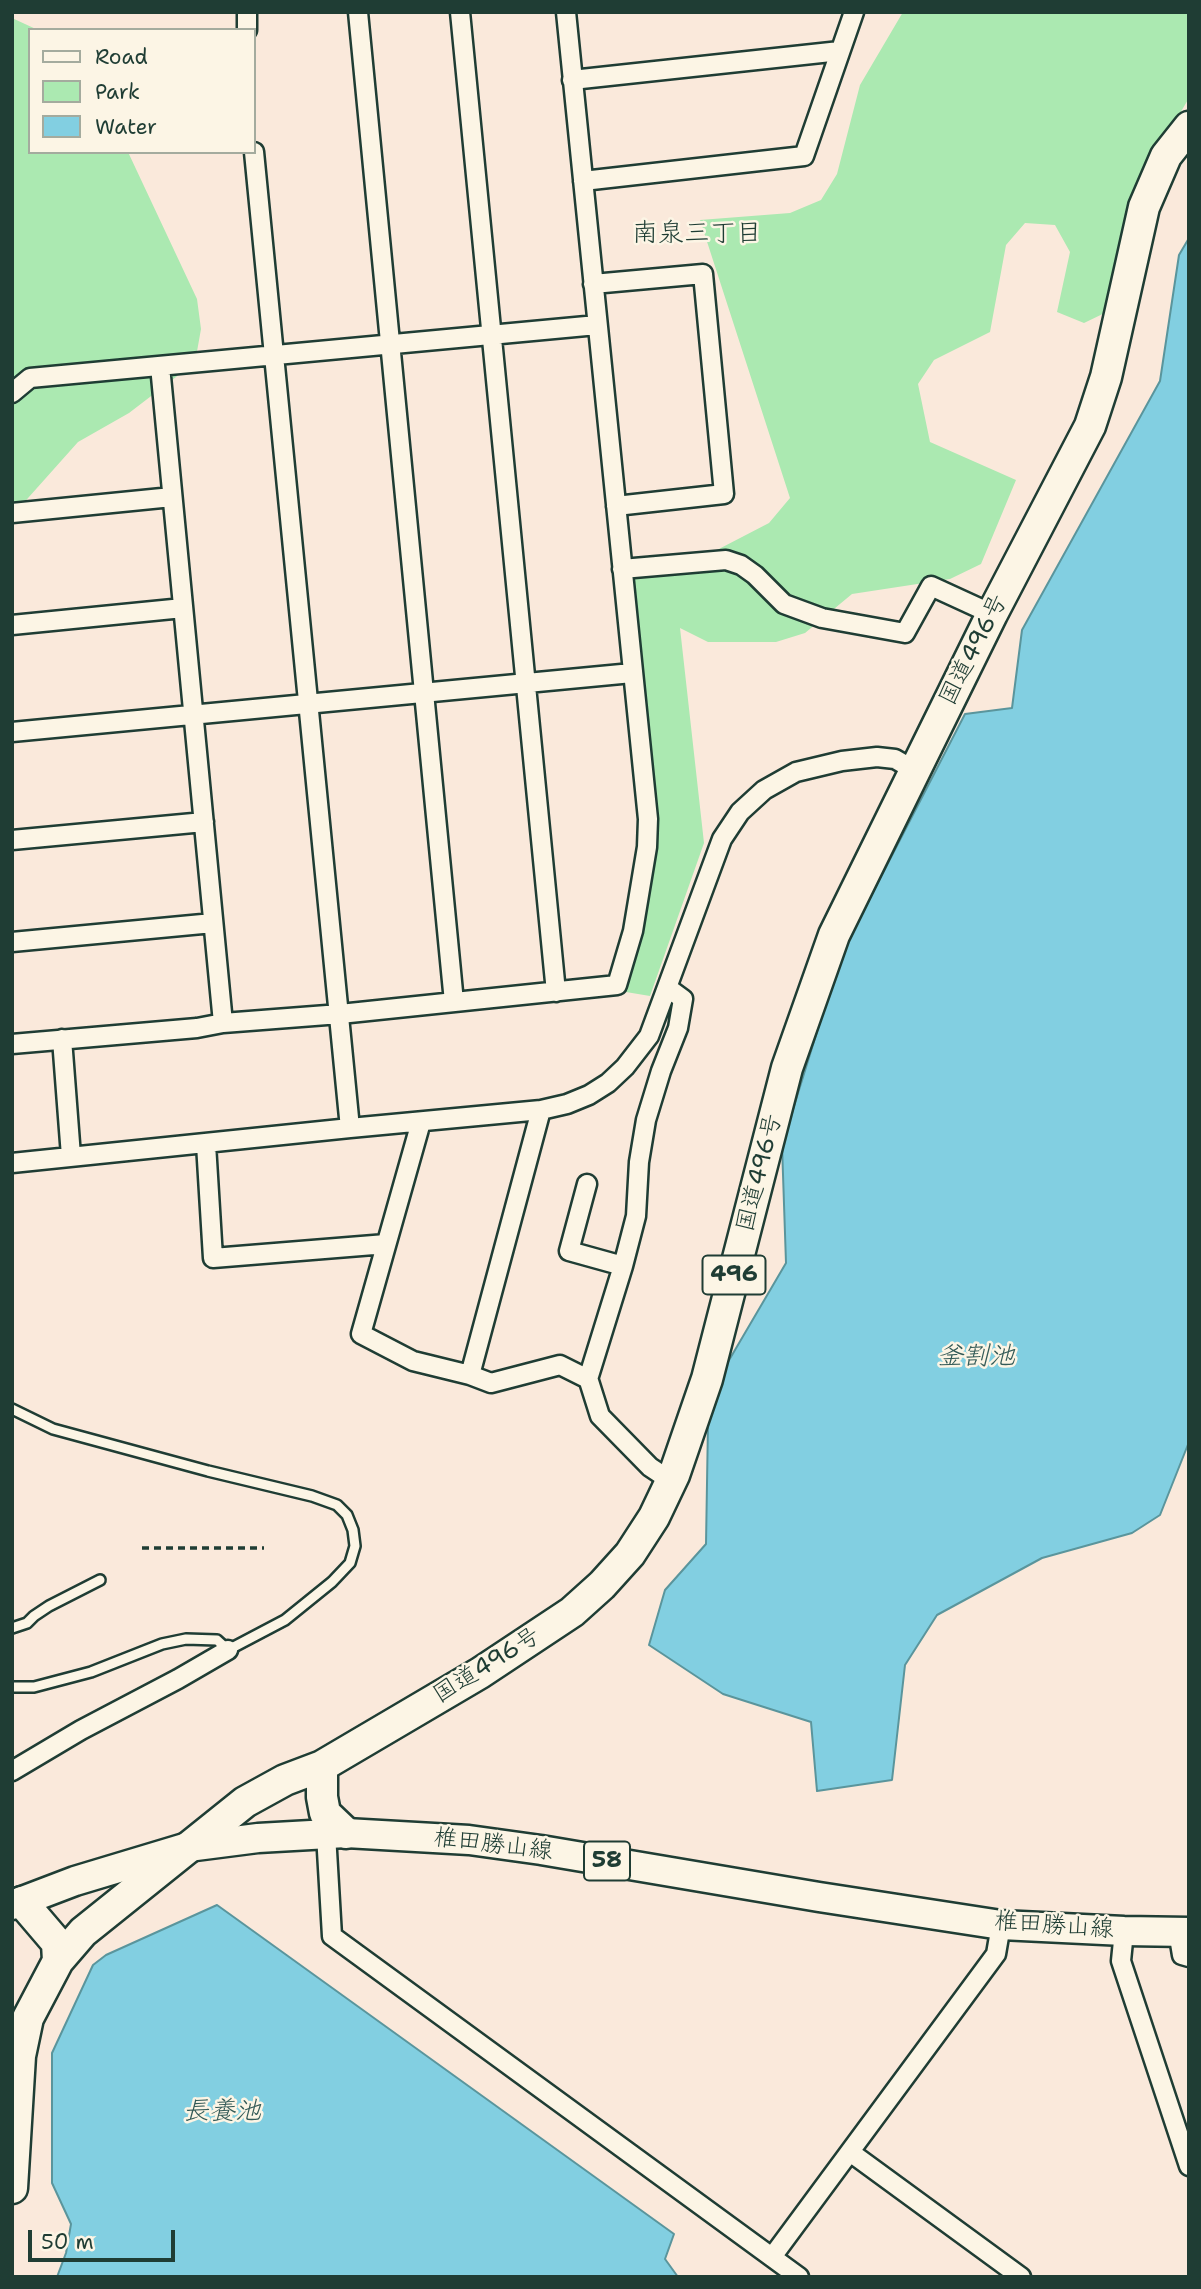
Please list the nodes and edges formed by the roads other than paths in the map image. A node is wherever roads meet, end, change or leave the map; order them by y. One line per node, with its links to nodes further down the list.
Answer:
1 (358, 12): 13 (street)
2 (460, 12): 12 (street)
3 (566, 12): 6 (street)
4 (854, 12): 5 (street)
5 (840, 51): 6 (street); 9 (street)
6 (572, 80): 9 (street)
7 (1189, 127): 22 (highway, 国道496号 / 496)
8 (254, 154): 14 (street)
9 (583, 181): 10 (street)
10 (593, 284): 11 (street); 18 (street)
11 (597, 324): 12 (street); 18 (street)
12 (492, 335): 13 (street); 25 (street)
13 (390, 344): 14 (street); 26 (street)
14 (274, 355): 15 (street); 27 (street)
15 (160, 366): 16 (street); 17 (street)
16 (12, 393)
17 (173, 497): 19 (street); 21 (street)
18 (615, 506): 20 (street)
19 (12, 513)
20 (622, 569): 22 (street); 24 (street)
21 (183, 608): 23 (street); 28 (street)
22 (992, 614): 30 (highway, 国道496号 / 496)
23 (12, 625)
24 (632, 673): 25 (street); 36 (street)
25 (526, 683): 26 (street); 36 (street)
26 (424, 693): 27 (street); 37 (street)
27 (308, 704): 28 (street); 38 (street)
28 (193, 715): 29 (street); 31 (street)
29 (12, 732)
30 (914, 770): 35 (street); 54 (highway, 国道496号 / 496)
31 (204, 822): 32 (street); 33 (street)
32 (12, 840)
33 (213, 923): 34 (street); 39 (street)
34 (12, 942)
35 (668, 988): 42 (street); 50 (street)
36 (556, 992): 37 (street)
37 (454, 1002): 38 (street)
38 (340, 1014): 39 (street); 44 (street)
39 (223, 1023): 40 (street)
40 (62, 1039): 41 (street); 46 (street)
41 (12, 1044)
42 (541, 1110): 43 (street); 51 (street)
43 (421, 1122): 44 (street); 49 (street)
44 (349, 1128): 45 (street)
45 (206, 1143): 46 (street); 49 (street)
46 (71, 1156): 47 (street)
47 (12, 1163)
48 (587, 1184): 50 (street)
49 (386, 1244): 51 (street)
50 (623, 1266): 52 (street)
51 (470, 1375): 52 (street)
52 (588, 1378): 54 (street)
53 (12, 1409): 57 (lane)
54 (671, 1480): 59 (highway, 国道496号 / 496)
55 (100, 1580): 56 (lane)
56 (12, 1628)
57 (228, 1650): 58 (lane); 60 (street)
58 (12, 1687)
59 (322, 1766): 61 (highway); 62 (highway, 国道496号 / 496)
60 (12, 1771)
61 (336, 1834): 62 (main road, 椎田勝山線 / 58); 64 (main road, 椎田勝山線 / 58); 71 (street)
62 (188, 1847): 63 (main road, 椎田勝山線 / 58); 67 (highway, 国道496号 / 496)
63 (17, 1903): 67 (highway)
64 (1001, 1925): 65 (main road, 椎田勝山線 / 58); 68 (street)
65 (1124, 1931): 66 (main road, 椎田勝山線 / 58); 69 (street)
66 (1185, 1940)
67 (58, 1961): 70 (highway, 国道496号 / 496)
68 (850, 2152): 71 (street); 73 (street)
69 (1189, 2166)
70 (12, 2188)
71 (772, 2257): 72 (street)
72 (799, 2277)
73 (1021, 2277)

